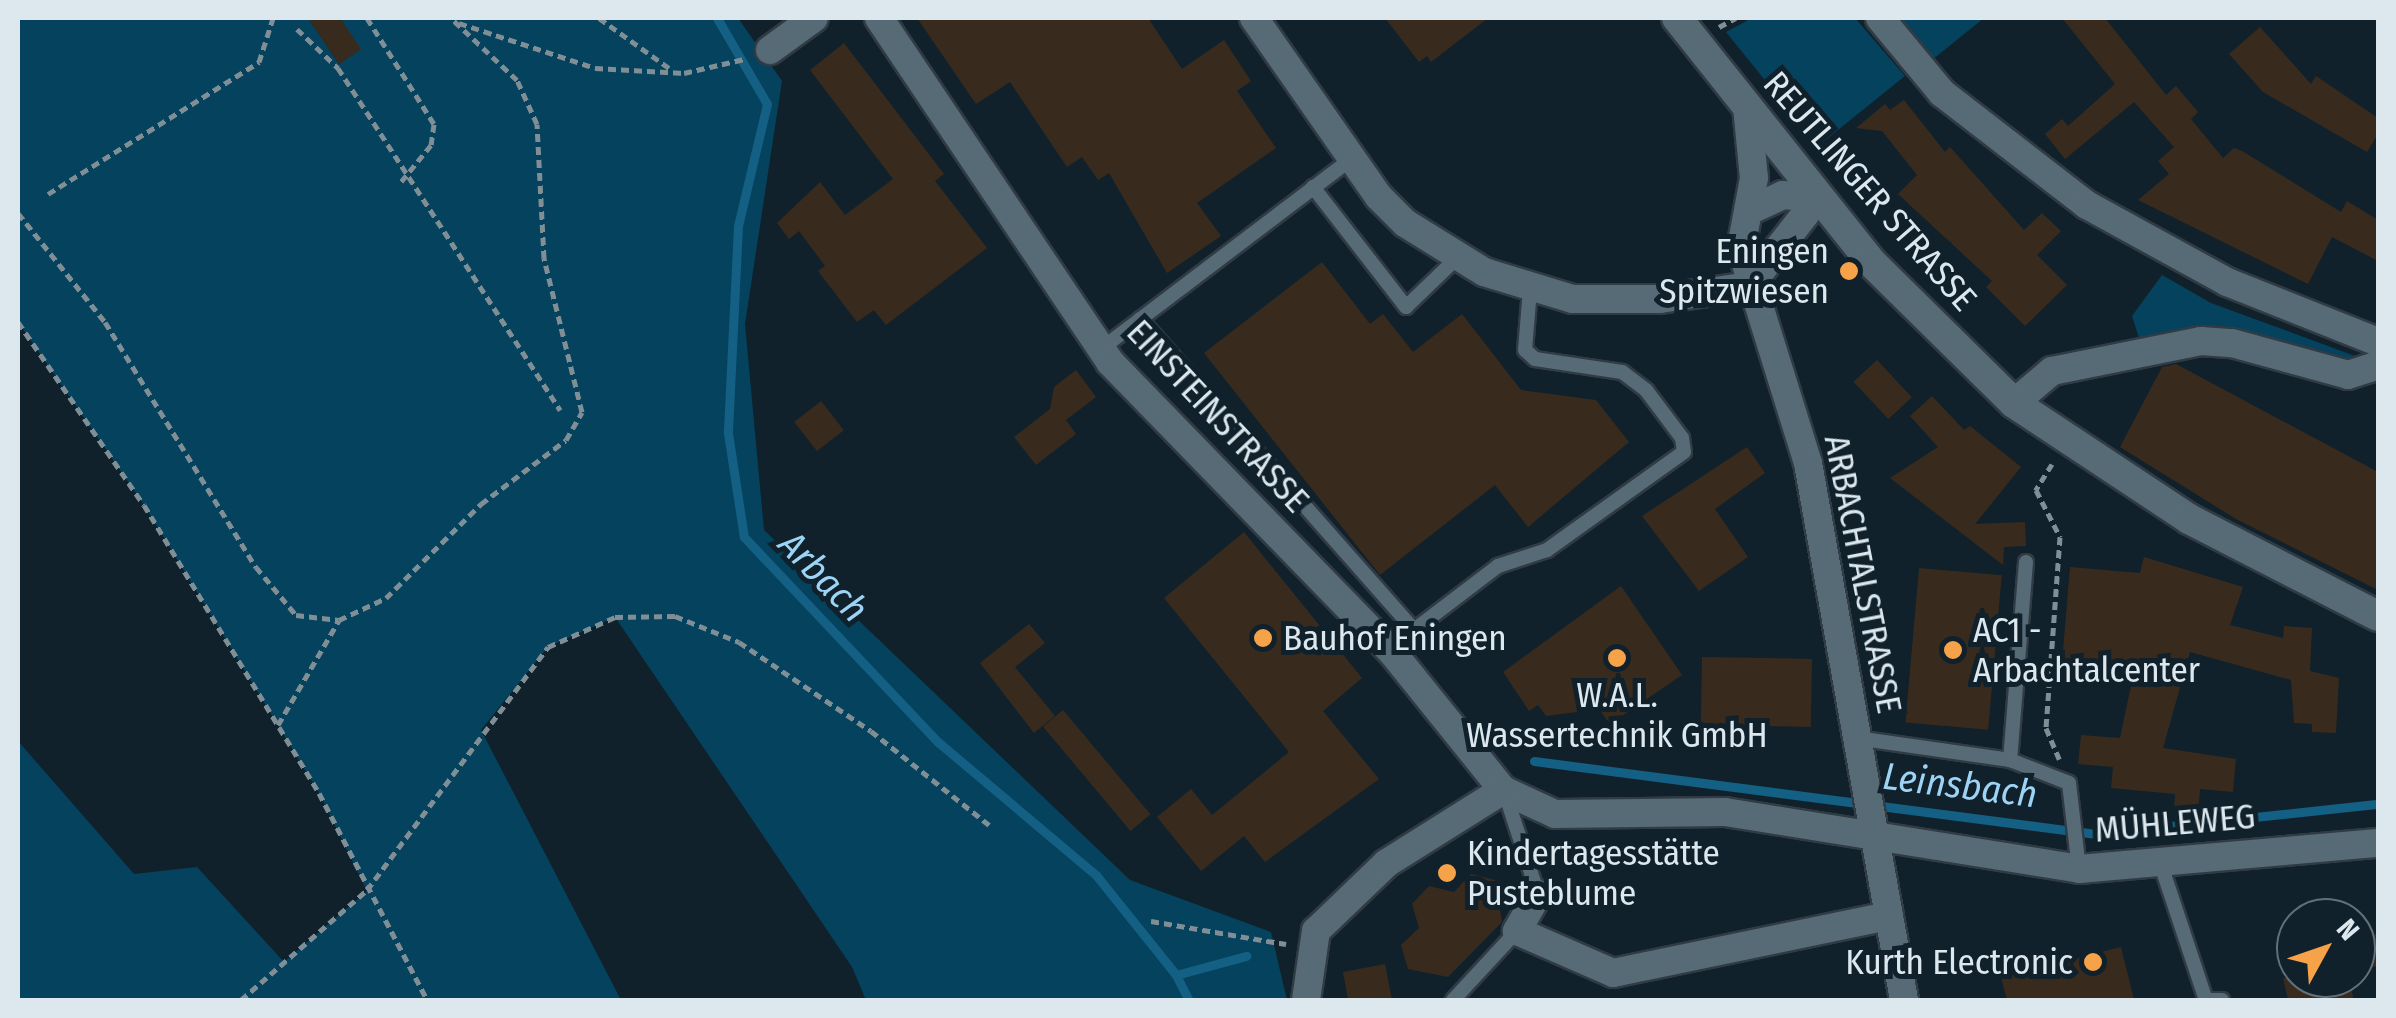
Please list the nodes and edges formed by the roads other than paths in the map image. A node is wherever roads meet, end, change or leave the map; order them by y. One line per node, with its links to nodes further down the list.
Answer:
1 (814, 18): 6 (street)
2 (879, 18): 17 (street, EINSTEINSTRASSE)
3 (1254, 18): 8 (street)
4 (1677, 18): 7 (main road, REUTLINGER STRASSE)
5 (1880, 18): 16 (street)
6 (770, 50)
7 (1746, 107): 10 (main road, REUTLINGER STRASSE); 11 (street, ARBACHTALSTRASSE)
8 (1350, 158): 9 (lane); 12 (street)
9 (1313, 187): 12 (lane); 15 (lane)
10 (1818, 198): 11 (street); 13 (street); 19 (main road, REUTLINGER STRASSE)
11 (1753, 209): 13 (street, ARBACHTALSTRASSE)
12 (1457, 258): 14 (street)
13 (1748, 286): 14 (street); 24 (street, ARBACHTALSTRASSE)
14 (1530, 289): 22 (lane)
15 (1140, 320): 17 (lane); 22 (lane)
16 (2378, 342)
17 (1101, 349): 23 (street, EINSTEINSTRASSE)
18 (2378, 364): 19 (street)
19 (2014, 403): 21 (main road, REUTLINGER STRASSE)
20 (2026, 562): 25 (lane)
21 (2378, 616)
22 (1414, 630): 23 (lane)
23 (1392, 652): 26 (street, EINSTEINSTRASSE)
24 (1856, 738): 25 (lane); 27 (street, ARBACHTALSTRASSE)
25 (2010, 760): 29 (lane)
26 (1504, 790): 27 (street, MÜHLEWEG); 31 (lane); 34 (street)
27 (1874, 835): 29 (street, MÜHLEWEG); 32 (street, ARBACHTALSTRASSE)
28 (2378, 843): 30 (street, MÜHLEWEG)
29 (2078, 860): 30 (street, MÜHLEWEG)
30 (2160, 862): 37 (lane)
31 (1549, 892): 33 (street)
32 (1889, 916): 33 (street); 36 (street, ARBACHTALSTRASSE)
33 (1517, 931): 35 (lane)
34 (1306, 1000)
35 (1453, 1000)
36 (1904, 1000)
37 (2208, 1000): 38 (lane)
38 (2222, 1000)

